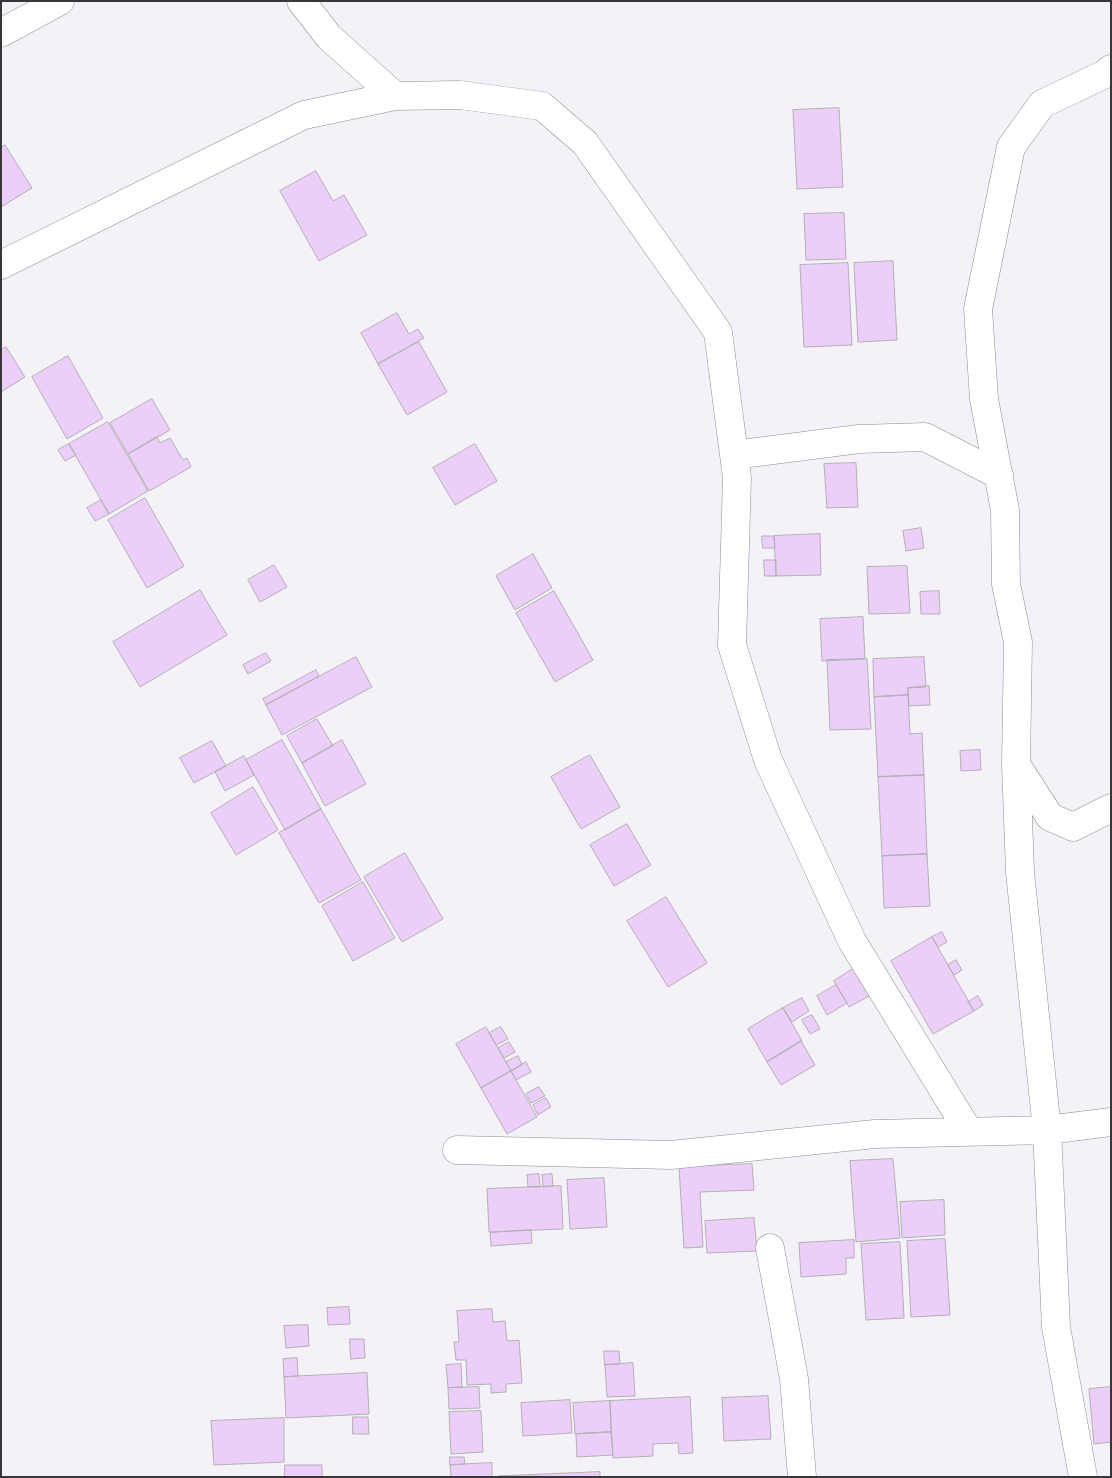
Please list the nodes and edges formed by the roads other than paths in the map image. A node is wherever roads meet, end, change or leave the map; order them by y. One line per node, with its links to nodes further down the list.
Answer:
1 (60, 1): 3 (street)
2 (300, 1): 5 (street)
3 (1, 33)
4 (1111, 69): 8 (street)
5 (395, 96): 6 (street); 7 (street)
6 (1, 265)
7 (734, 455): 8 (street); 13 (street)
8 (998, 476): 9 (street)
9 (1016, 764): 10 (street); 12 (street)
10 (1111, 808)
11 (1111, 1122): 12 (street)
12 (1047, 1130): 13 (street); 17 (street)
13 (969, 1132): 14 (street)
14 (457, 1150)
15 (770, 1248): 16 (street)
16 (802, 1477)
17 (1084, 1477)

